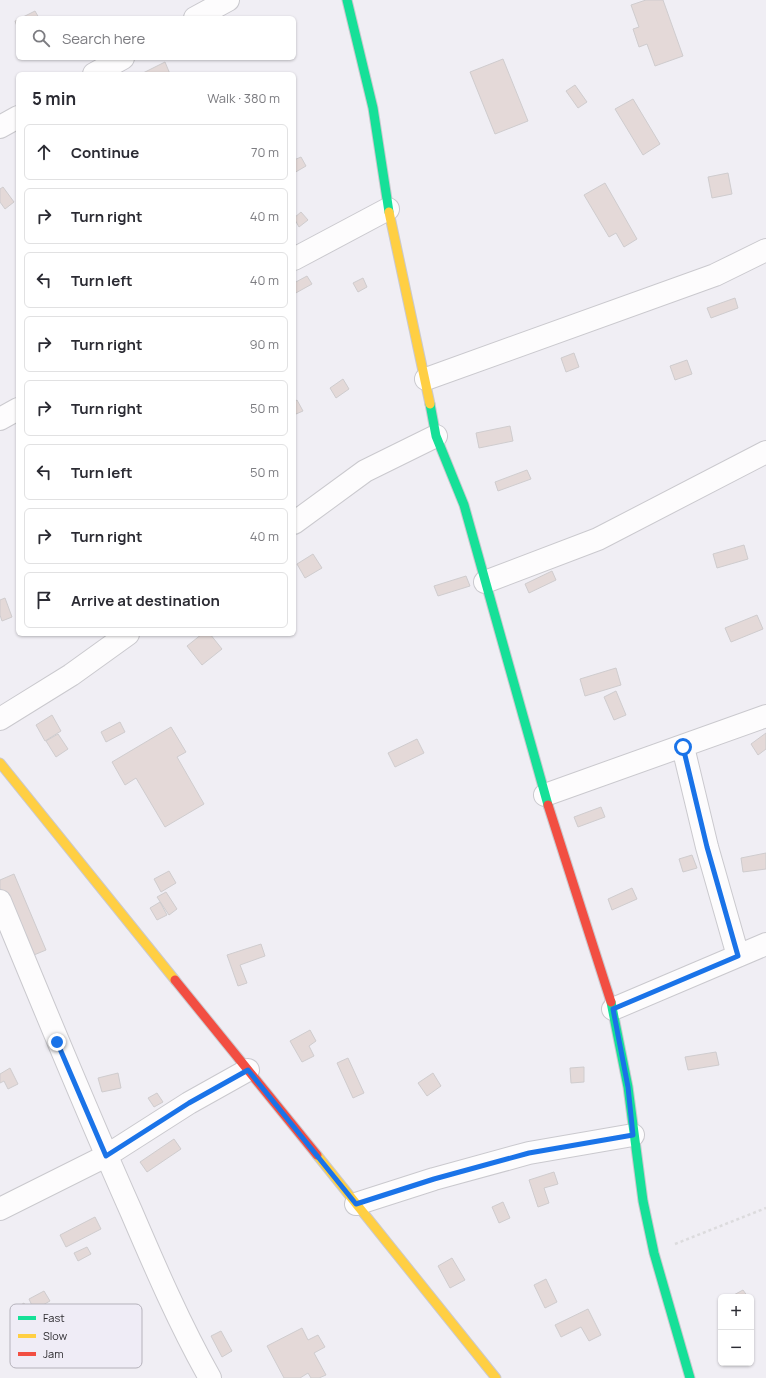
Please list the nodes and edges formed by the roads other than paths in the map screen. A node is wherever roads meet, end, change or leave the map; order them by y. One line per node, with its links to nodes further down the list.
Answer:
1 (228, 0): 3 (street)
2 (347, 0): 8 (street)
3 (199, 16)
4 (119, 60): 5 (street)
5 (98, 72)
6 (16, 117): 7 (street)
7 (0, 126)
8 (388, 209): 10 (street); 11 (street)
9 (766, 250): 11 (street)
10 (296, 258)
11 (426, 379): 14 (street)
12 (16, 410): 13 (street)
13 (0, 418)
14 (436, 436): 16 (street); 17 (street)
15 (766, 452): 17 (street)
16 (296, 522)
17 (485, 582): 23 (street)
18 (125, 636): 20 (street)
19 (766, 716): 21 (street)
20 (0, 719)
21 (683, 747): 23 (street); 26 (street)
22 (0, 763): 28 (street)
23 (545, 796): 27 (street)
24 (0, 901): 30 (street)
25 (766, 944): 26 (street)
26 (738, 956): 27 (street)
27 (613, 1009): 29 (street)
28 (248, 1070): 30 (street); 31 (street)
29 (633, 1135): 31 (street); 35 (street)
30 (106, 1156): 32 (street); 33 (street)
31 (356, 1204): 34 (street)
32 (0, 1209)
33 (210, 1378)
34 (496, 1378)
35 (690, 1378)

